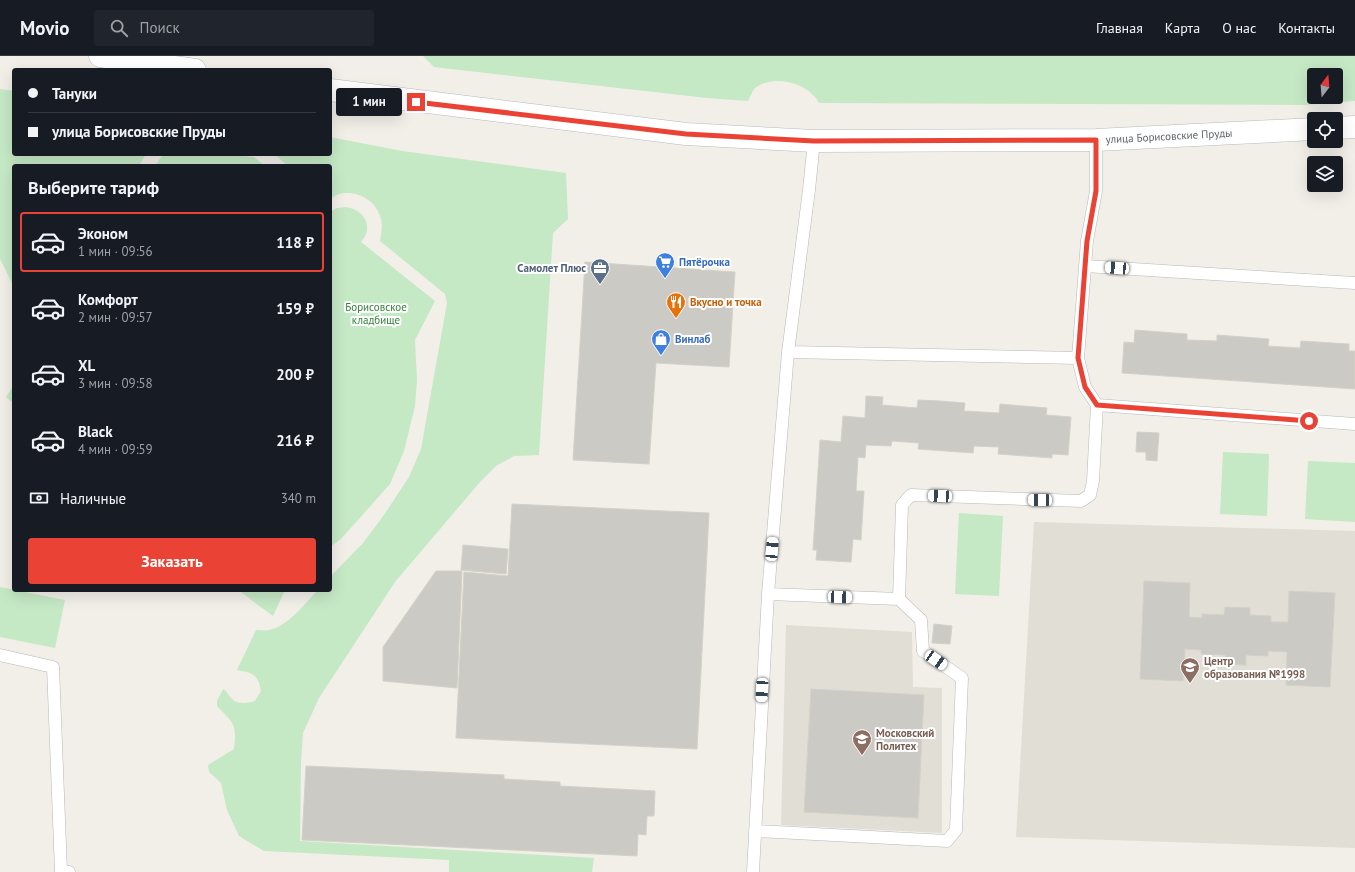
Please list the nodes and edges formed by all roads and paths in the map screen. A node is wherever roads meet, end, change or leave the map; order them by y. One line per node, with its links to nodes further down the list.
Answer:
1 (100, 56): 2 (main road)
2 (181, 68)
3 (332, 90): 8 (main road, улица Борисовские Пруды)
4 (1355, 127): 5 (main road)
5 (1343, 128)
6 (1307, 129): 7 (main road, улица Борисовские Пруды)
7 (1096, 140): 8 (main road, улица Борисовские Пруды); 9 (lane)
8 (814, 141): 11 (lane)
9 (1085, 266): 10 (lane); 12 (lane)
10 (1355, 283)
11 (788, 352): 12 (lane); 15 (lane)
12 (1078, 358): 13 (lane)
13 (1097, 405): 14 (lane); 16 (lane)
14 (1355, 424)
15 (768, 594): 16 (lane); 18 (lane)
16 (899, 599): 18 (lane)
17 (0, 655): 19 (lane)
18 (755, 831): 20 (lane)
19 (69, 872)
20 (753, 872)

